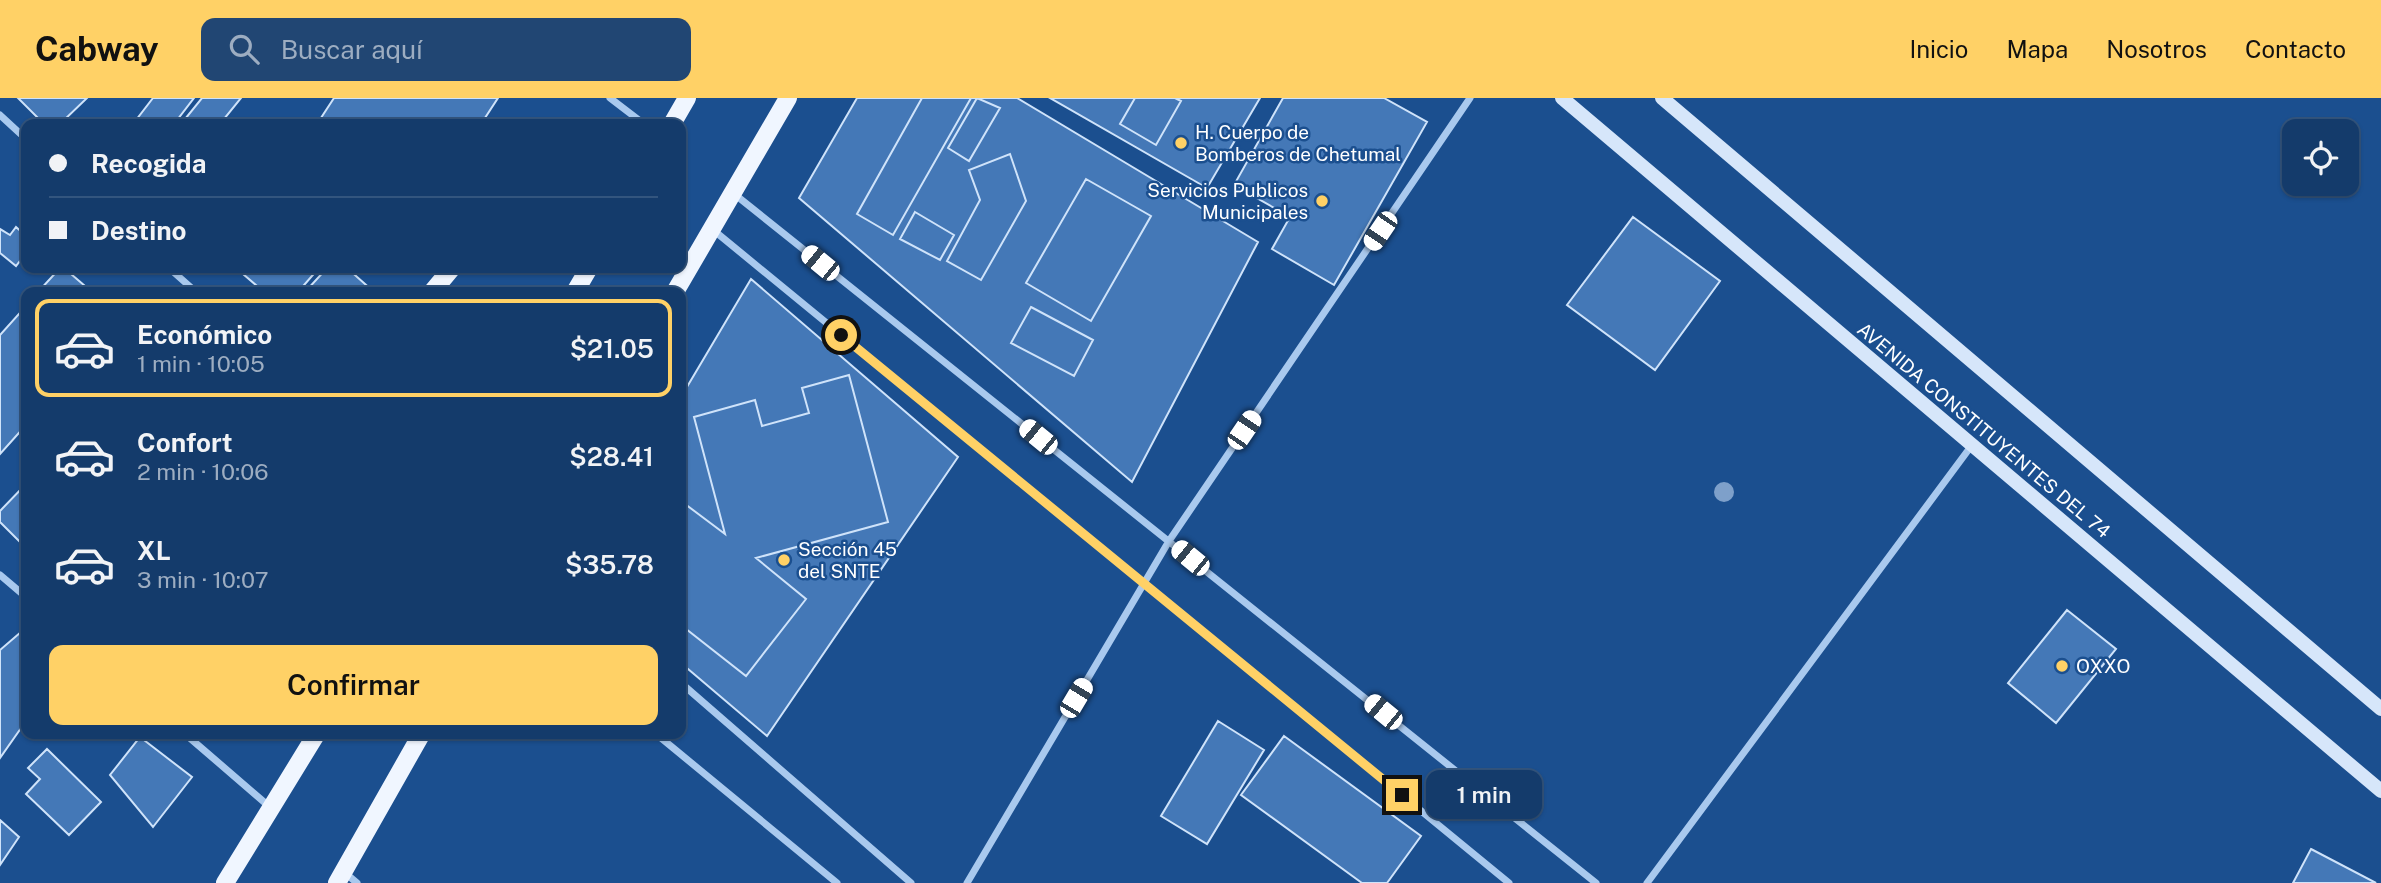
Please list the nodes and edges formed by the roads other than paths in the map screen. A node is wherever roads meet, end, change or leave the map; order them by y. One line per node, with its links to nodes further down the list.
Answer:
1 (610, 98): 8 (street)
2 (687, 98): 9 (main road)
3 (788, 98): 11 (main road)
4 (1470, 98): 19 (street)
5 (1562, 98): 18 (main road, AVENIDA CONSTITUYENTES DEL 74)
6 (1661, 98): 24 (main road)
7 (0, 115): 10 (street)
8 (637, 119)
9 (675, 119)
10 (21, 134)
11 (733, 193): 12 (main road); 19 (street)
12 (712, 229): 17 (main road); 21 (street)
13 (175, 273): 15 (street)
14 (448, 273): 16 (main road)
15 (190, 287)
16 (436, 287)
17 (678, 287)
18 (1972, 445): 29 (main road, AVENIDA CONSTITUYENTES DEL 74); 38 (street)
19 (1169, 541): 21 (street); 37 (street)
20 (0, 575): 22 (street)
21 (1144, 583): 35 (street); 36 (street)
22 (21, 593)
23 (686, 688): 34 (street)
24 (2381, 709)
25 (191, 739): 30 (street)
26 (313, 739): 30 (main road)
27 (419, 739): 31 (main road)
28 (662, 739): 33 (street)
29 (2381, 791)
30 (272, 809): 32 (main road)
31 (346, 879)
32 (225, 883)
33 (837, 883)
34 (911, 883)
35 (967, 883)
36 (1509, 883)
37 (1597, 883)
38 (1647, 883)

